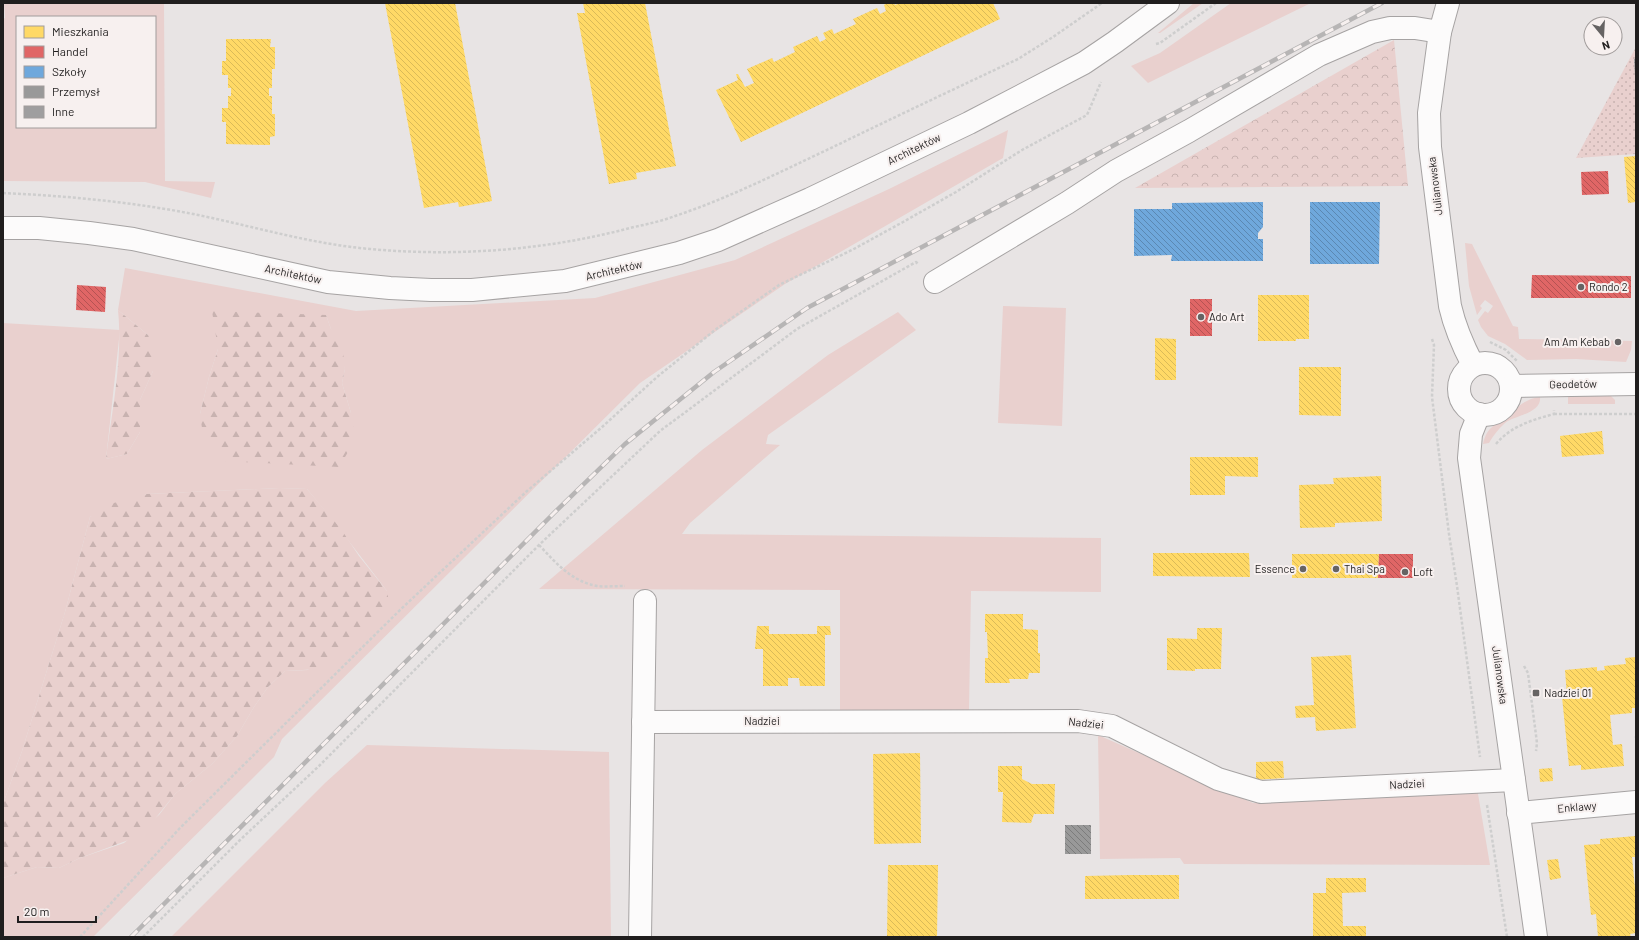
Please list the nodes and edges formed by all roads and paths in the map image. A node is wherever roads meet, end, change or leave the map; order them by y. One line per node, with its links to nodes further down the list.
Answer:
1 (1102, 3): 8 (path)
2 (1168, 3): 9 (street, Architektów)
3 (1216, 3): 6 (path)
4 (1448, 3): 5 (street, Julianowska)
5 (1440, 32): 10 (street); 13 (street, Julianowska)
6 (1151, 43)
7 (1103, 76): 26 (path)
8 (3, 192)
9 (3, 228)
10 (935, 282): 19 (path)
11 (1487, 340): 12 (path)
12 (1522, 364)
13 (1474, 365): 15 (street); 16 (street)
14 (1636, 384): 15 (street, Geodetów)
15 (1511, 386): 16 (street)
16 (1479, 414): 23 (street, Julianowska)
17 (1554, 414): 18 (path)
18 (1636, 414)
19 (539, 545): 20 (path); 27 (path)
20 (628, 586)
21 (645, 601): 22 (street)
22 (643, 722): 23 (street, Nadziei); 28 (street)
23 (1514, 780): 25 (street, Julianowska)
24 (1636, 802): 25 (street, Enklawy)
25 (1518, 813): 29 (street, Julianowska)
26 (80, 937)
27 (143, 937)
28 (640, 937)
29 (1536, 937)

